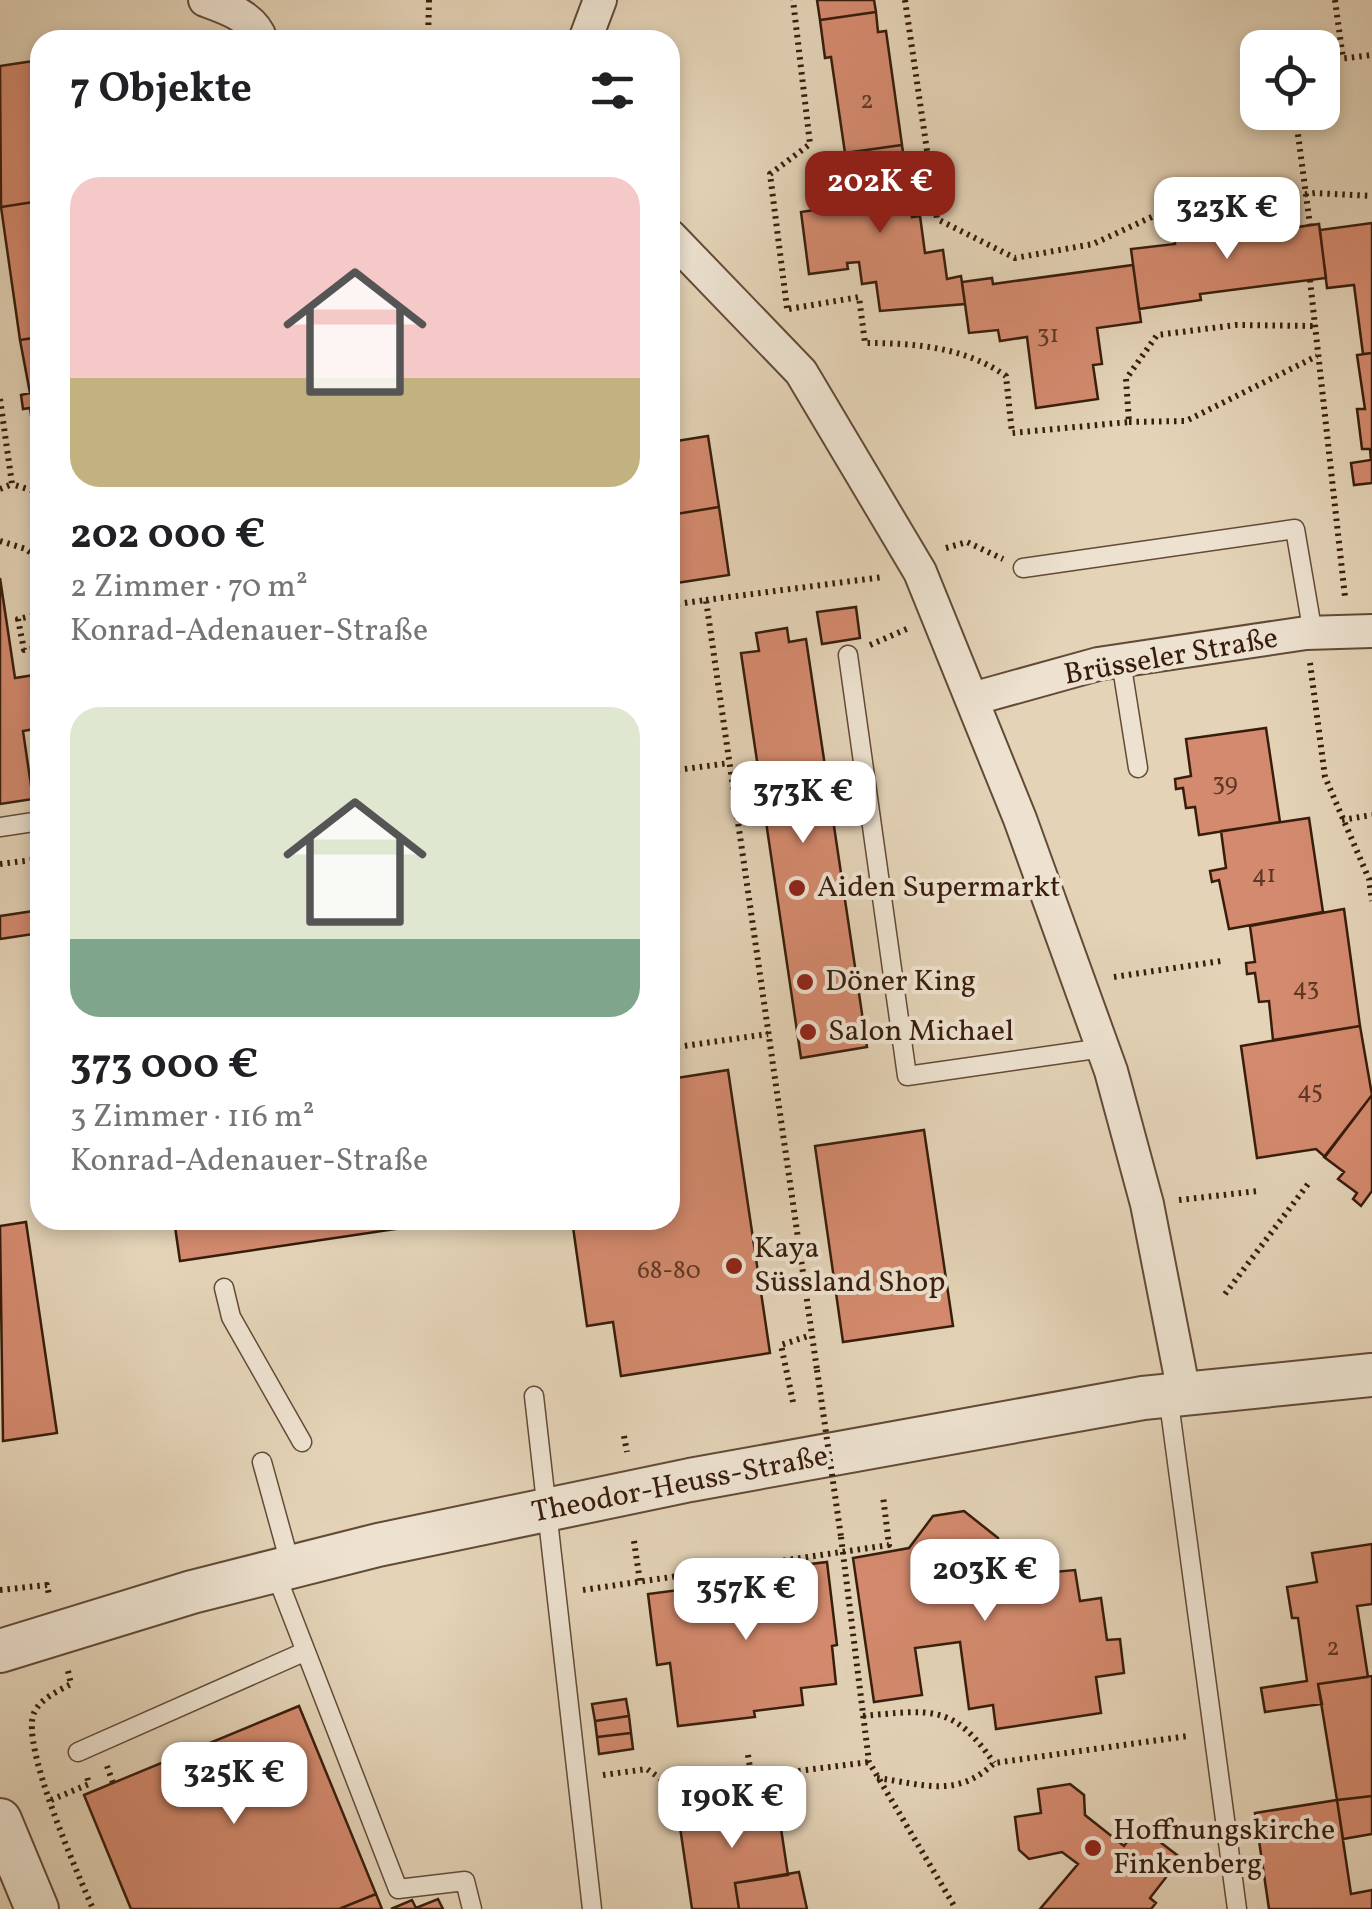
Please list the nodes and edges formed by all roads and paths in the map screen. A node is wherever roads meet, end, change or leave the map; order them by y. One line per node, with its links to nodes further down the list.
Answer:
1 (205, 0): 7 (street)
2 (429, 0): 8 (path)
3 (600, 0): 9 (street)
4 (793, 0): 19 (path)
5 (905, 0): 14 (path)
6 (1335, 0): 11 (path)
7 (258, 30)
8 (428, 30)
9 (589, 30)
10 (1372, 55): 11 (path)
11 (1344, 59): 12 (path)
12 (1340, 60)
13 (1298, 130): 14 (path)
14 (1307, 194): 15 (path); 16 (path)
15 (1372, 196)
16 (1310, 226)
17 (680, 246): 20 (street)
18 (1310, 280): 21 (path)
19 (787, 310): 20 (path); 24 (path)
20 (749, 316): 30 (street)
21 (1314, 326): 22 (path); 24 (path)
22 (1318, 356): 24 (path); 35 (path)
23 (0, 399): 25 (path)
24 (1129, 422)
25 (12, 484): 26 (path); 27 (path)
26 (0, 489)
27 (30, 490)
28 (0, 541): 29 (path)
29 (30, 552)
30 (916, 565): 31 (path); 32 (path); 42 (street)
31 (1022, 568): 36 (lane)
32 (706, 600): 33 (path); 43 (path)
33 (680, 604)
34 (30, 616): 39 (path)
35 (1360, 630): 36 (street, Brüsseler Straße)
36 (1309, 634): 41 (street, Brüsseler Straße); 47 (path)
37 (887, 638): 38 (path)
38 (871, 644)
39 (30, 649)
40 (848, 655): 57 (lane)
41 (1121, 661): 42 (street, Brüsseler Straße); 44 (lane)
42 (972, 700): 54 (street)
43 (729, 763): 45 (path); 55 (path)
44 (1138, 768)
45 (680, 770)
46 (1372, 815): 47 (path)
47 (1342, 820): 52 (path)
48 (30, 823): 49 (lane)
49 (0, 827)
50 (30, 860): 51 (path)
51 (0, 864)
52 (1372, 902)
53 (1221, 962): 54 (path)
54 (1079, 982): 57 (street)
55 (768, 1034): 56 (path); 63 (path)
56 (680, 1047)
57 (1102, 1048): 60 (street)
58 (1308, 1184): 62 (path)
59 (1258, 1191): 60 (path)
60 (1146, 1204): 65 (street)
61 (224, 1288): 69 (lane)
62 (1225, 1294)
63 (811, 1335): 67 (path); 75 (path, bridge)
64 (1372, 1375): 65 (street, Theodor-Heuss-Straße)
65 (1176, 1394): 73 (street, Theodor-Heuss-Straße); 84 (lane)
66 (534, 1396): 73 (lane)
67 (793, 1402)
68 (624, 1436): 70 (path)
69 (302, 1442)
70 (627, 1452)
71 (262, 1462): 76 (lane)
72 (883, 1496): 75 (path)
73 (546, 1511): 76 (street, Theodor-Heuss-Straße); 79 (lane)
74 (634, 1540): 77 (path)
75 (842, 1551): 77 (path); 83 (path)
76 (283, 1570): 80 (street, Theodor-Heuss-Straße); 82 (lane)
77 (640, 1582): 79 (path)
78 (0, 1590): 80 (path)
79 (553, 1595): 90 (lane)
80 (59, 1634): 81 (street, Theodor-Heuss-Straße); 94 (path)
81 (0, 1651)
82 (304, 1652): 85 (lane); 95 (lane)
83 (863, 1716): 87 (path); 88 (path)
84 (1214, 1733): 88 (path); 98 (lane)
85 (78, 1752)
86 (748, 1754): 89 (path)
87 (868, 1762): 89 (path); 91 (path)
88 (994, 1763): 91 (path)
89 (752, 1774): 90 (path)
90 (577, 1778): 96 (lane)
91 (877, 1778): 97 (path)
92 (0, 1820): 93 (street)
93 (37, 1909)
94 (93, 1909)
95 (472, 1909)
96 (592, 1909)
97 (956, 1909)
98 (1237, 1909)

